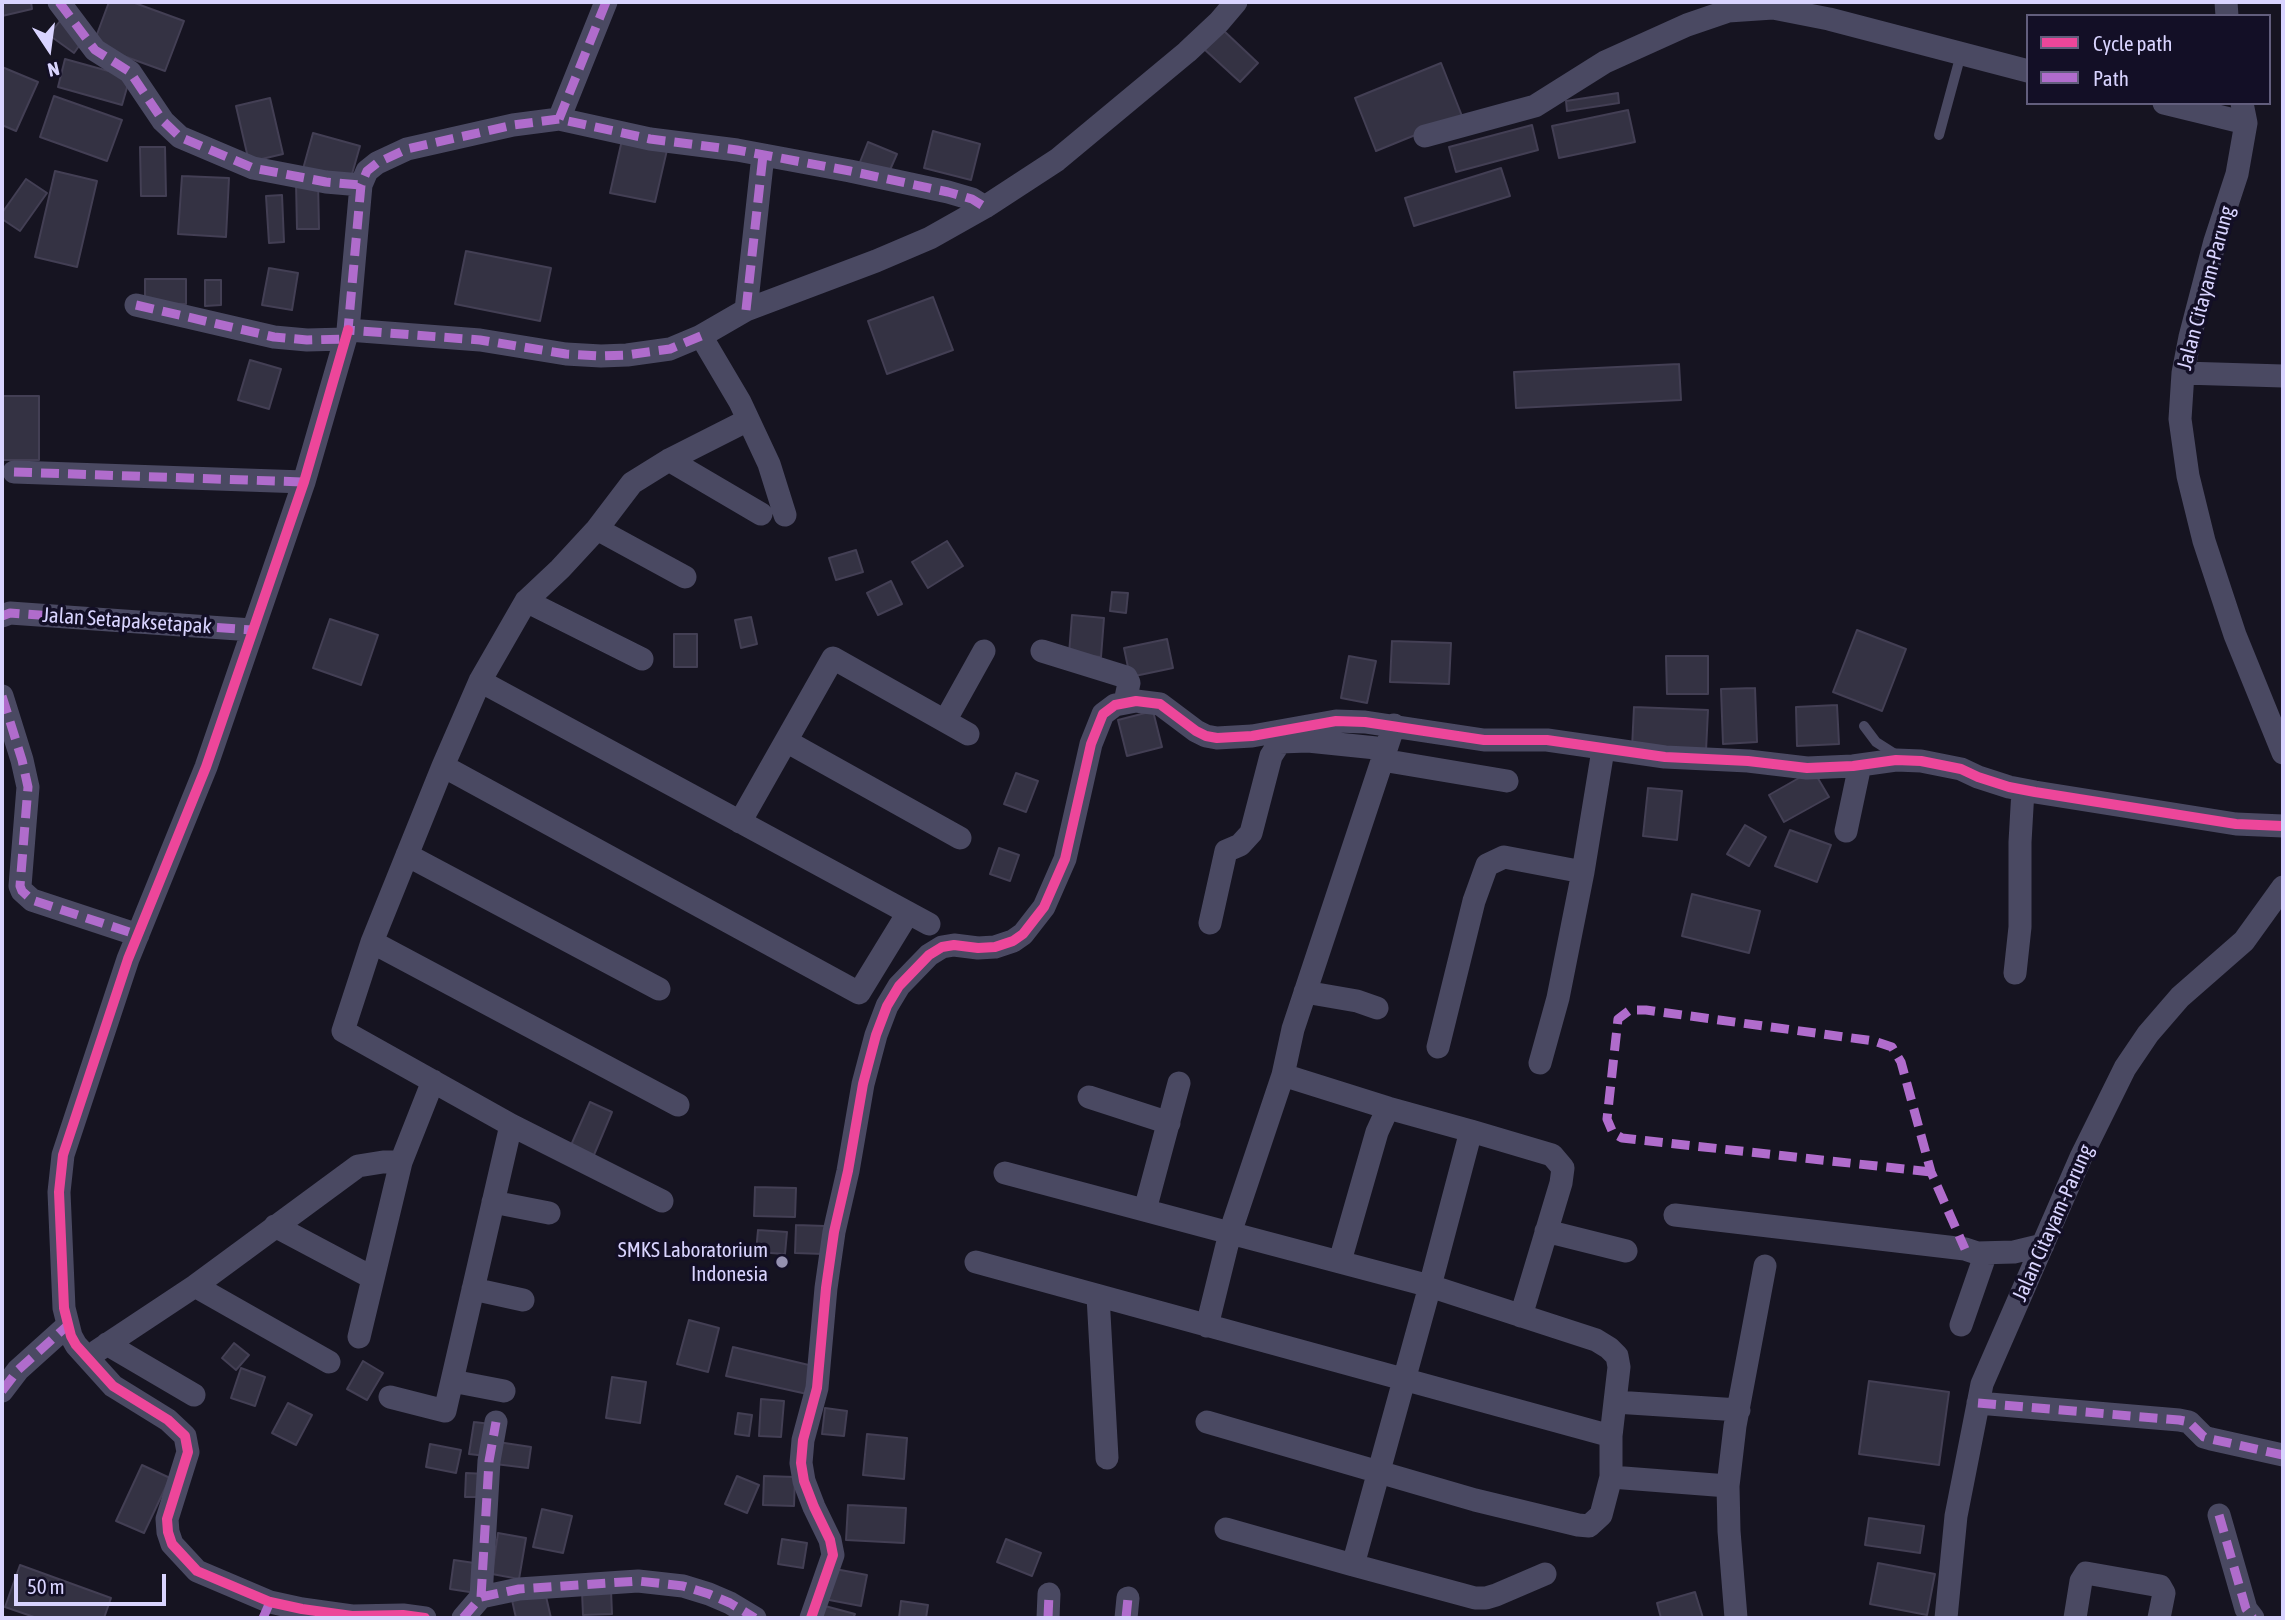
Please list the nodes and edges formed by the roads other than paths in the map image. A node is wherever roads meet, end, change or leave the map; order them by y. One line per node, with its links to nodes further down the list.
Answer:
1 (59, 2): 12 (street)
2 (606, 2): 8 (street)
3 (1236, 2): 13 (street)
4 (1961, 54): 5 (street); 9 (lane); 10 (street)
5 (2026, 70)
6 (2180, 105): 7 (street)
7 (2244, 113): 18 (street, Jalan Citayam-Parung)
8 (559, 119): 11 (street); 12 (street)
9 (1939, 135)
10 (1425, 136)
11 (763, 155): 13 (street); 15 (street)
12 (361, 184): 16 (street)
13 (985, 207): 15 (street)
14 (136, 304): 16 (street)
15 (746, 310): 17 (street)
16 (346, 334): 17 (street); 23 (street)
17 (701, 336): 20 (street)
18 (2183, 373): 19 (street); 43 (street, Jalan Citayam-Parung)
19 (2283, 376)
20 (748, 421): 21 (street); 25 (street)
21 (668, 460): 24 (street); 26 (street)
22 (14, 472): 23 (street)
23 (304, 482): 30 (street)
24 (761, 514)
25 (785, 515)
26 (597, 529): 27 (street); 28 (street)
27 (685, 577)
28 (526, 601): 33 (street); 34 (street)
29 (2, 616): 30 (street, Jalan Setapaksetapak)
30 (252, 630): 58 (street)
31 (984, 651): 37 (street)
32 (1042, 651): 36 (street)
33 (642, 659)
34 (480, 681): 47 (street); 50 (street)
35 (2, 696): 58 (street)
36 (1125, 702): 38 (street); 130 (street)
37 (945, 721): 40 (street); 41 (street)
38 (1394, 725): 42 (street); 44 (street)
39 (1864, 726): 45 (lane)
40 (968, 734)
41 (786, 741): 50 (street); 53 (street)
42 (1603, 750): 46 (street); 55 (street)
43 (2283, 753)
44 (1384, 755): 48 (street); 57 (street); 62 (street)
45 (1907, 760): 46 (street); 49 (street)
46 (1860, 765): 52 (street)
47 (443, 766): 50 (street); 54 (street)
48 (1507, 781)
49 (2023, 790): 51 (street); 60 (street)
50 (740, 822)
51 (2283, 826)
52 (1846, 831)
53 (960, 838)
54 (407, 855): 59 (street); 61 (street)
55 (1583, 872): 64 (street); 65 (street)
56 (2283, 887): 85 (street, Jalan Citayam-Parung)
57 (1210, 923)
58 (138, 935): 98 (street)
59 (372, 942): 67 (street); 70 (street)
60 (2015, 973)
61 (659, 989)
62 (1305, 992): 63 (street); 66 (street)
63 (1377, 1008)
64 (1437, 1047)
65 (1540, 1063)
66 (1283, 1075): 71 (street); 84 (street)
67 (433, 1081): 73 (street); 75 (street)
68 (1179, 1083): 72 (street)
69 (1089, 1097): 72 (street)
70 (678, 1105)
71 (1388, 1108): 74 (street); 88 (street)
72 (1169, 1122): 79 (street)
73 (511, 1125): 77 (street); 78 (street)
74 (1471, 1131): 83 (street); 93 (street)
75 (401, 1162): 82 (street); 91 (street)
76 (1005, 1173): 79 (street)
77 (662, 1200)
78 (493, 1202): 80 (street); 94 (street)
79 (1145, 1210): 84 (street)
80 (549, 1213)
81 (1675, 1214): 87 (street)
82 (275, 1226): 91 (street); 92 (street)
83 (1546, 1231): 86 (street); 97 (street)
84 (1230, 1233): 88 (street); 100 (street)
85 (2043, 1245): 87 (street); 110 (street, Jalan Citayam-Parung)
86 (1626, 1251)
87 (1986, 1253): 99 (street)
88 (1340, 1261): 93 (street)
89 (976, 1262): 95 (street)
90 (1765, 1266): 111 (street)
91 (373, 1278): 101 (street)
92 (195, 1286): 102 (street); 107 (street)
93 (1430, 1286): 97 (street); 103 (street)
94 (473, 1289): 96 (street); 104 (street)
95 (1098, 1296): 100 (street); 116 (street)
96 (523, 1300)
97 (1521, 1316): 109 (street)
98 (68, 1325): 105 (street); 126 (street)
99 (1961, 1325)
100 (1208, 1326): 103 (street)
101 (359, 1337)
102 (330, 1362)
103 (1404, 1379): 114 (street); 117 (street)
104 (452, 1381): 106 (street); 108 (street)
105 (2, 1391)
106 (504, 1391)
107 (194, 1395)
108 (390, 1397)
109 (1615, 1402): 111 (street); 114 (street)
110 (1978, 1403): 115 (street); 133 (street, Jalan Citayam-Parung)
111 (1739, 1410): 119 (street)
112 (496, 1422): 125 (street)
113 (1207, 1422): 117 (street)
114 (1611, 1436): 118 (street)
115 (2283, 1455)
116 (1107, 1458)
117 (1379, 1472): 118 (street); 122 (street)
118 (1611, 1477): 119 (street)
119 (1728, 1486): 132 (street)
120 (2219, 1515): 136 (street)
121 (1226, 1529): 122 (street)
122 (1353, 1565): 123 (street)
123 (1545, 1574)
124 (1049, 1594): 131 (street)
125 (481, 1597): 128 (street); 129 (street)
126 (267, 1610): 127 (street)
127 (425, 1618)
128 (463, 1618)
129 (755, 1618)
130 (811, 1618)
131 (1048, 1618)
132 (1736, 1618)
133 (1946, 1618)
134 (2075, 1618): 135 (street)
135 (2159, 1618)
136 (2253, 1618)

